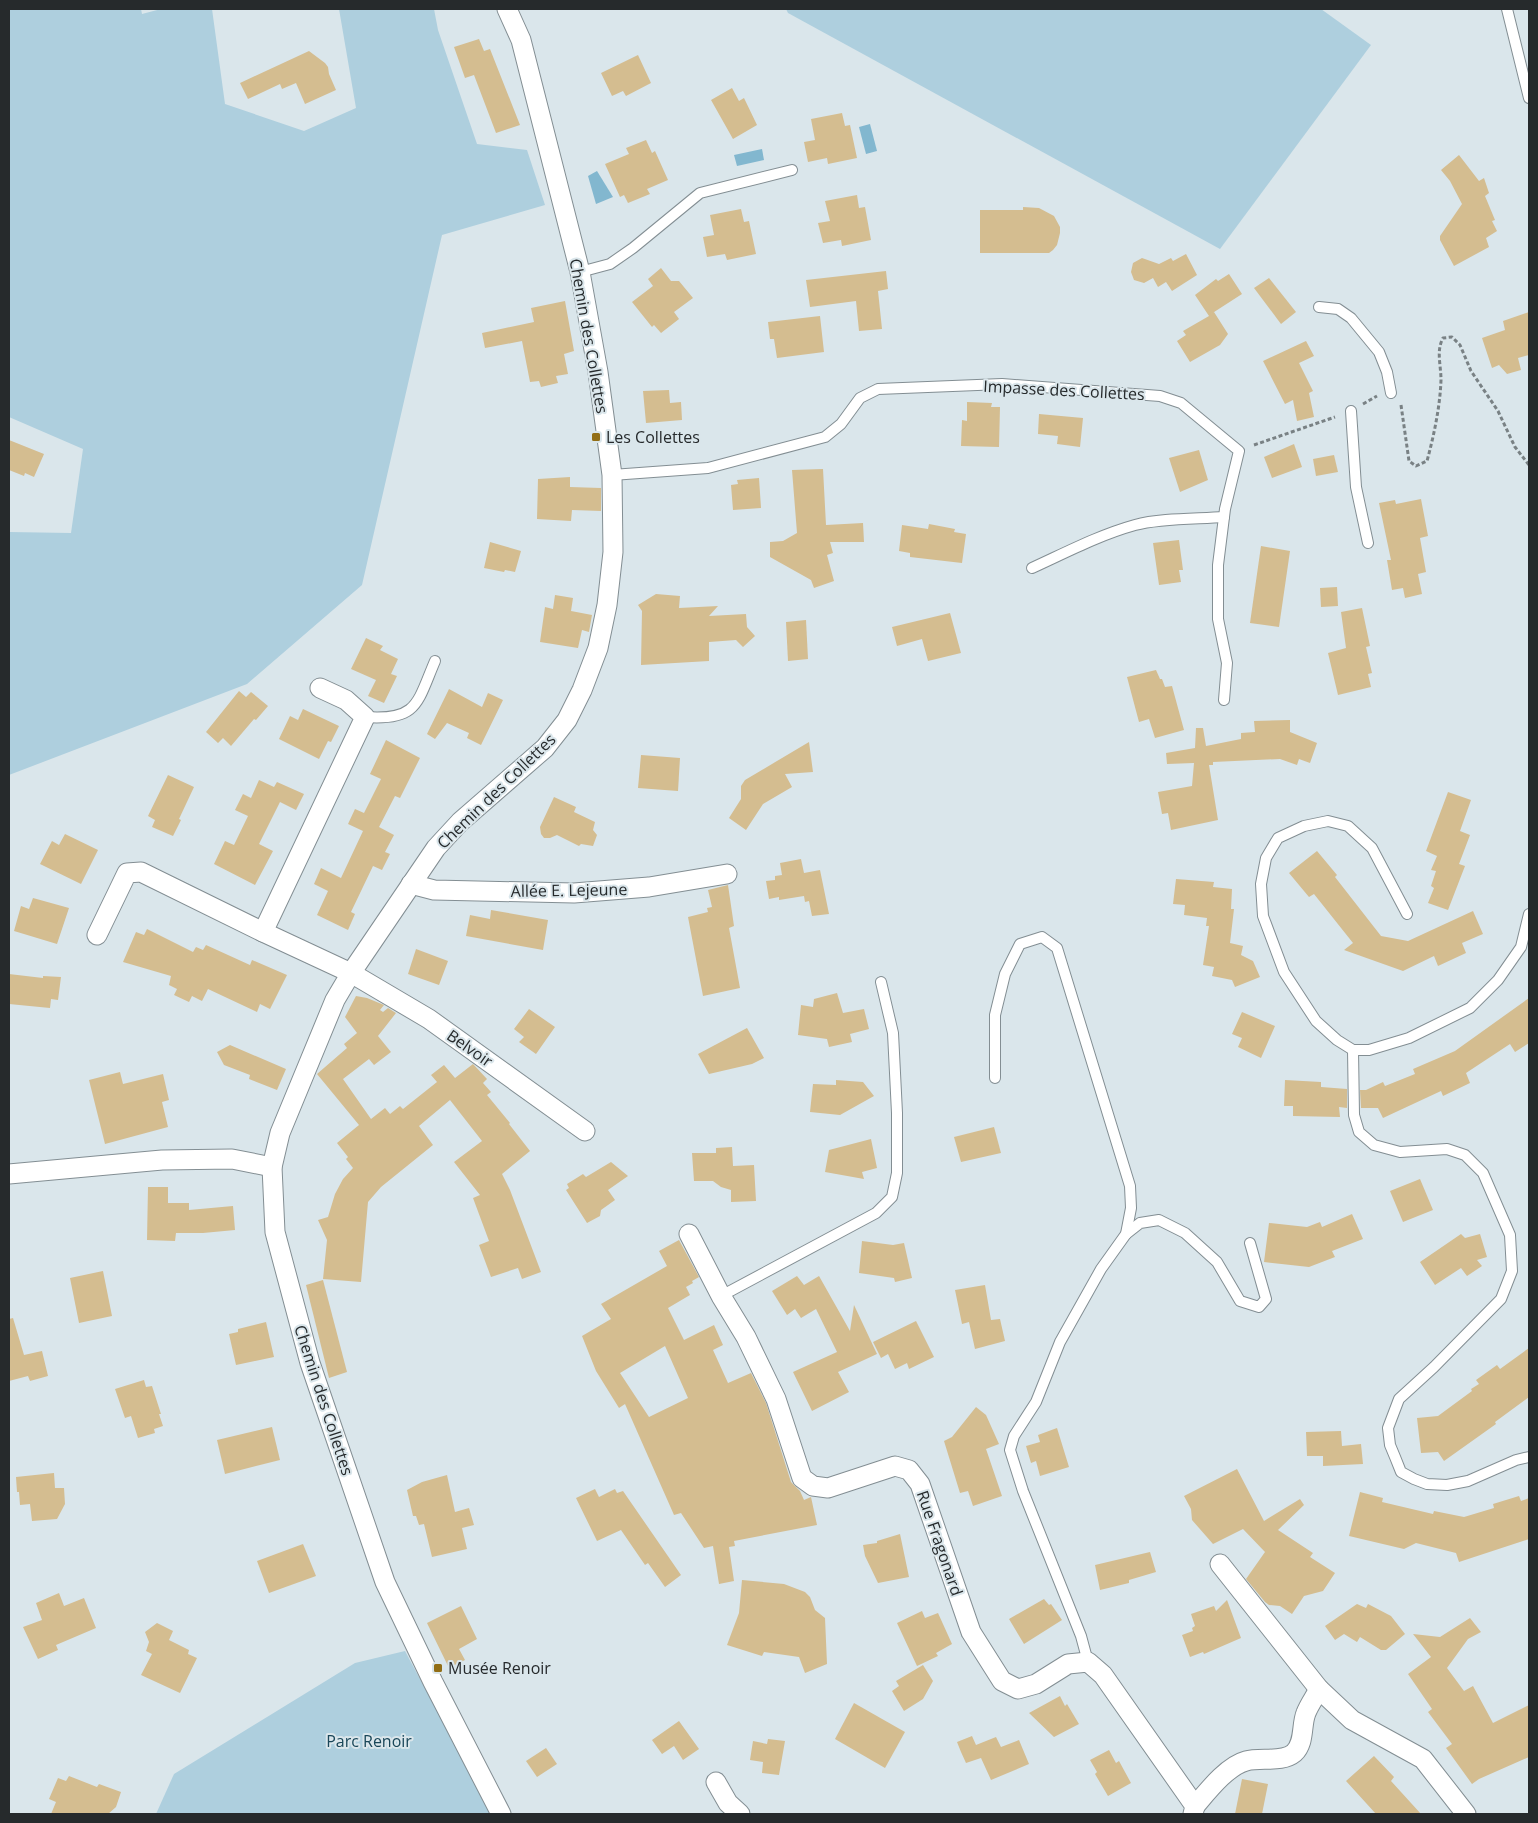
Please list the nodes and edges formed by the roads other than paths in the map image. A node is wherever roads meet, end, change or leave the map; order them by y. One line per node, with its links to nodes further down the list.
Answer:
1 (507, 9): 5 (street, Chemin des Collettes)
2 (1507, 9): 3 (lane)
3 (1529, 98)
4 (792, 170): 5 (lane)
5 (580, 272): 9 (street, Chemin des Collettes)
6 (1319, 307): 7 (lane)
7 (1391, 393)
8 (1351, 411): 11 (lane)
9 (612, 475): 10 (lane, Impasse des Collettes); 18 (street, Chemin des Collettes)
10 (1224, 517): 12 (lane); 15 (lane)
11 (1368, 543)
12 (1032, 568)
13 (435, 661): 16 (lane)
14 (320, 688): 16 (street)
15 (1224, 700)
16 (365, 717): 21 (street)
17 (727, 874): 18 (street, Allée E. Lejeune)
18 (411, 884): 23 (street, Chemin des Collettes)
19 (1407, 914): 25 (lane)
20 (1529, 914): 25 (lane)
21 (263, 932): 22 (street); 23 (street)
22 (97, 935)
23 (351, 972): 27 (street, Belvoir); 28 (street, Chemin des Collettes)
24 (881, 982): 33 (lane)
25 (1354, 1050): 34 (lane)
26 (994, 1078): 31 (lane)
27 (585, 1131)
28 (272, 1166): 29 (street); 40 (street, Chemin des Collettes)
29 (9, 1174)
30 (689, 1234): 33 (street, Rue Fragonard)
31 (1126, 1234): 32 (lane); 36 (lane)
32 (1250, 1242)
33 (721, 1296): 36 (street, Rue Fragonard)
34 (1529, 1457)
35 (1220, 1564): 37 (street)
36 (1088, 1662): 39 (street)
37 (1319, 1689): 39 (street); 42 (street)
38 (716, 1782): 41 (street)
39 (1194, 1810)
40 (501, 1814)
41 (740, 1814)
42 (1466, 1814)

